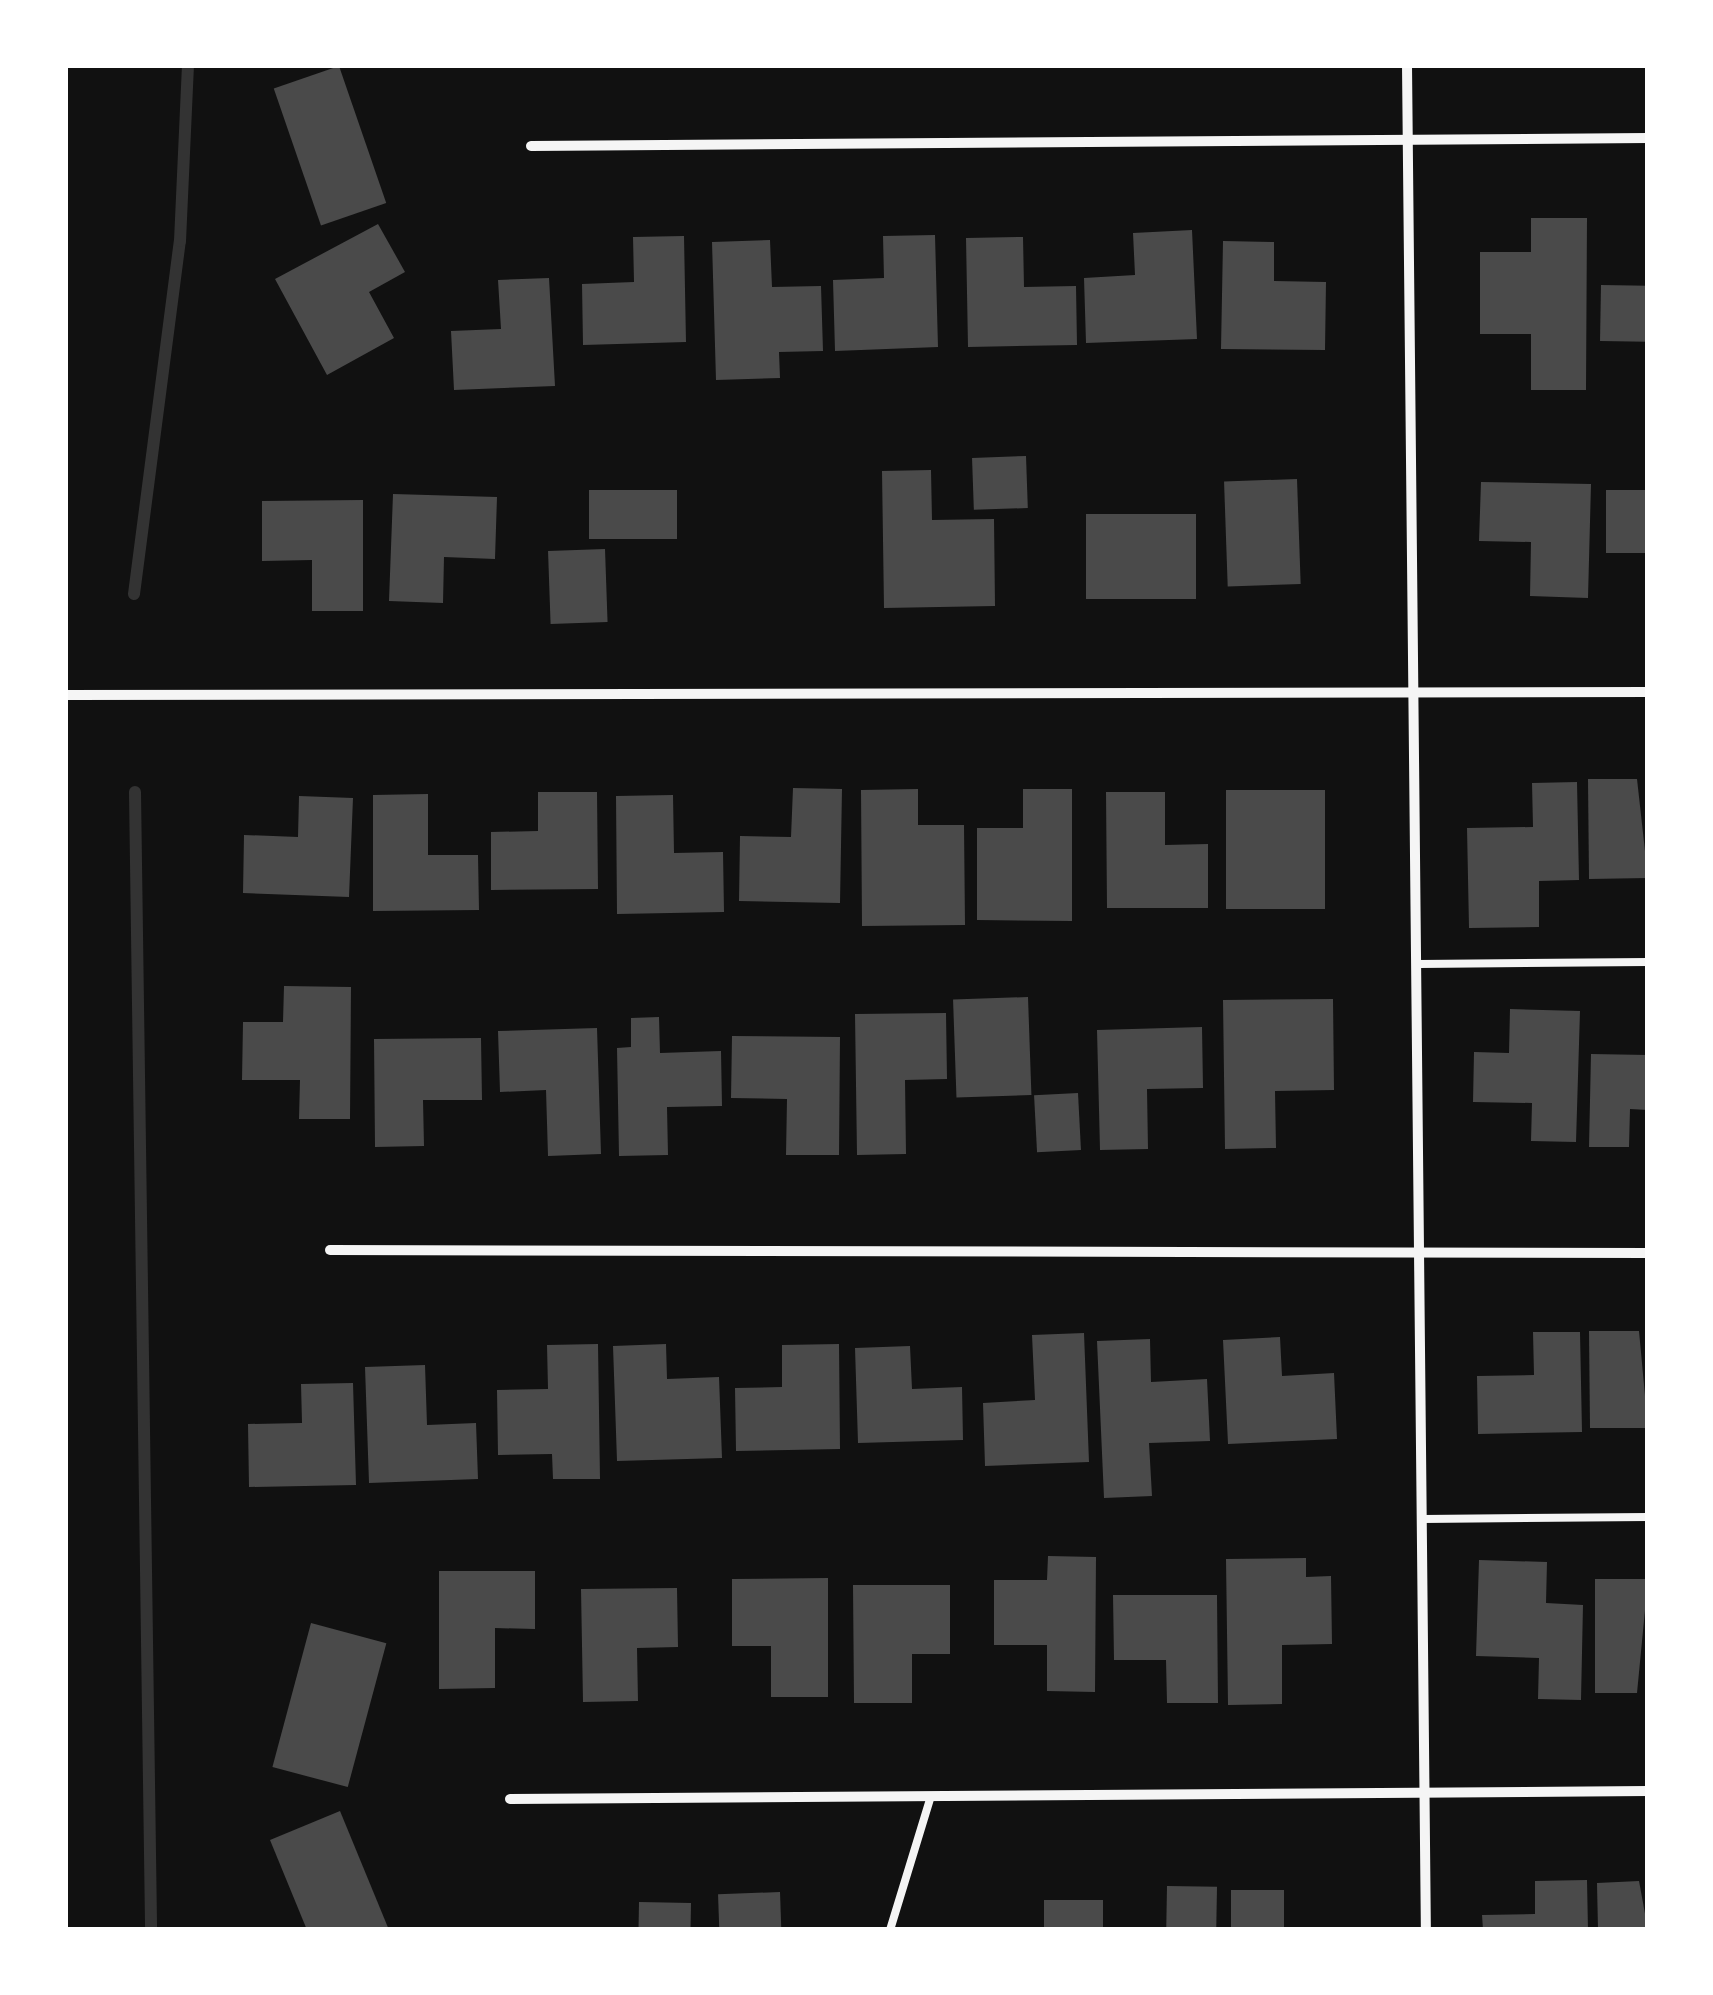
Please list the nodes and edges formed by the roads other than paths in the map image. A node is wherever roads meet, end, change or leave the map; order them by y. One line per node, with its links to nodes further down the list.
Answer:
1 (1407, 65): 3 (street)
2 (1648, 138): 3 (street)
3 (1408, 140): 4 (street); 6 (street)
4 (531, 146)
5 (1648, 692): 6 (street)
6 (1416, 694): 7 (street); 9 (street)
7 (65, 695)
8 (1648, 962): 9 (lane)
9 (1420, 964): 12 (street)
10 (330, 1250): 12 (street)
11 (1648, 1253): 12 (street)
12 (1420, 1256): 14 (street)
13 (1648, 1517): 14 (lane)
14 (1423, 1519): 16 (street)
15 (1648, 1791): 16 (street)
16 (1426, 1793): 17 (street); 20 (street)
17 (931, 1796): 18 (street); 19 (lane)
18 (510, 1799)
19 (890, 1930)
20 (1426, 1930)

